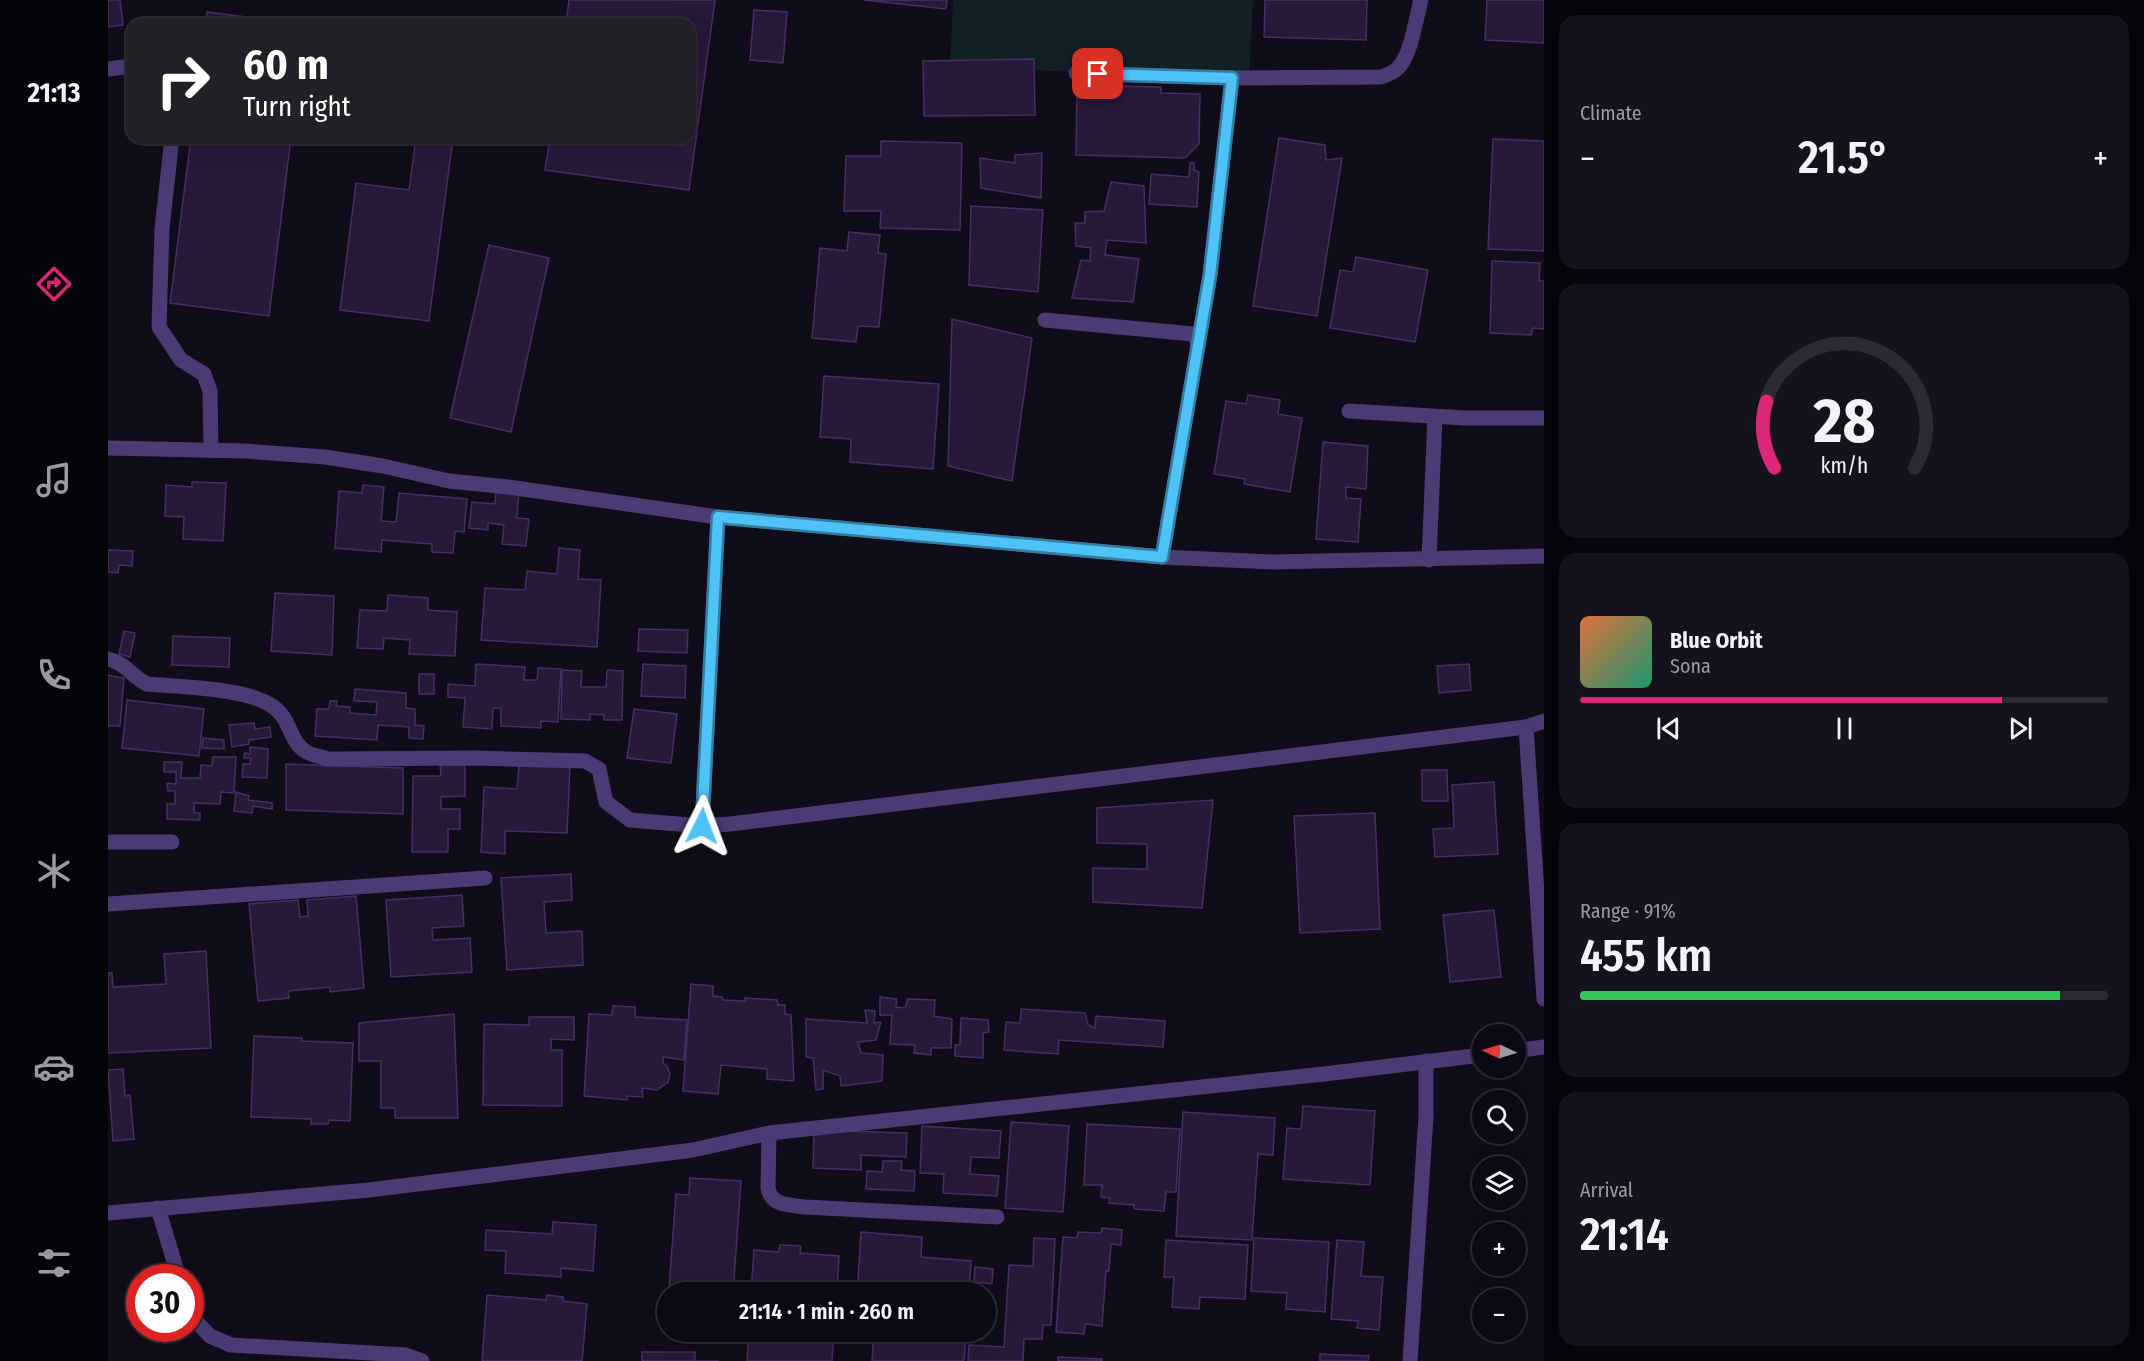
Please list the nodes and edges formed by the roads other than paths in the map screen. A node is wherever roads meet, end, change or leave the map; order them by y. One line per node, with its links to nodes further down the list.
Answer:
1 (1421, 0): 5 (street)
2 (126, 67): 3 (street)
3 (108, 69)
4 (1076, 73): 5 (street)
5 (1232, 78): 8 (street)
6 (171, 144): 13 (street)
7 (1045, 320): 8 (street)
8 (1199, 344): 16 (street)
9 (1349, 411): 10 (street)
10 (1435, 417): 11 (street); 17 (street)
11 (1544, 418)
12 (108, 448): 13 (street)
13 (211, 450): 14 (street)
14 (718, 517): 16 (street); 21 (street)
15 (1544, 556): 17 (street)
16 (1162, 557): 17 (street)
17 (1429, 560)
18 (108, 659): 21 (street)
19 (1544, 721): 20 (street)
20 (1526, 727): 21 (street); 26 (street)
21 (702, 826)
22 (108, 842): 23 (street)
23 (172, 842)
24 (485, 878): 25 (street)
25 (108, 904)
26 (1544, 999)
27 (1544, 1047): 28 (street)
28 (1526, 1049)
29 (1472, 1056): 30 (street)
30 (1426, 1061): 31 (street); 38 (street)
31 (769, 1133): 32 (street); 34 (street)
32 (158, 1208): 33 (street); 35 (street)
33 (108, 1213)
34 (996, 1217)
35 (175, 1264)
36 (204, 1330): 37 (street)
37 (422, 1361)
38 (1410, 1361)

